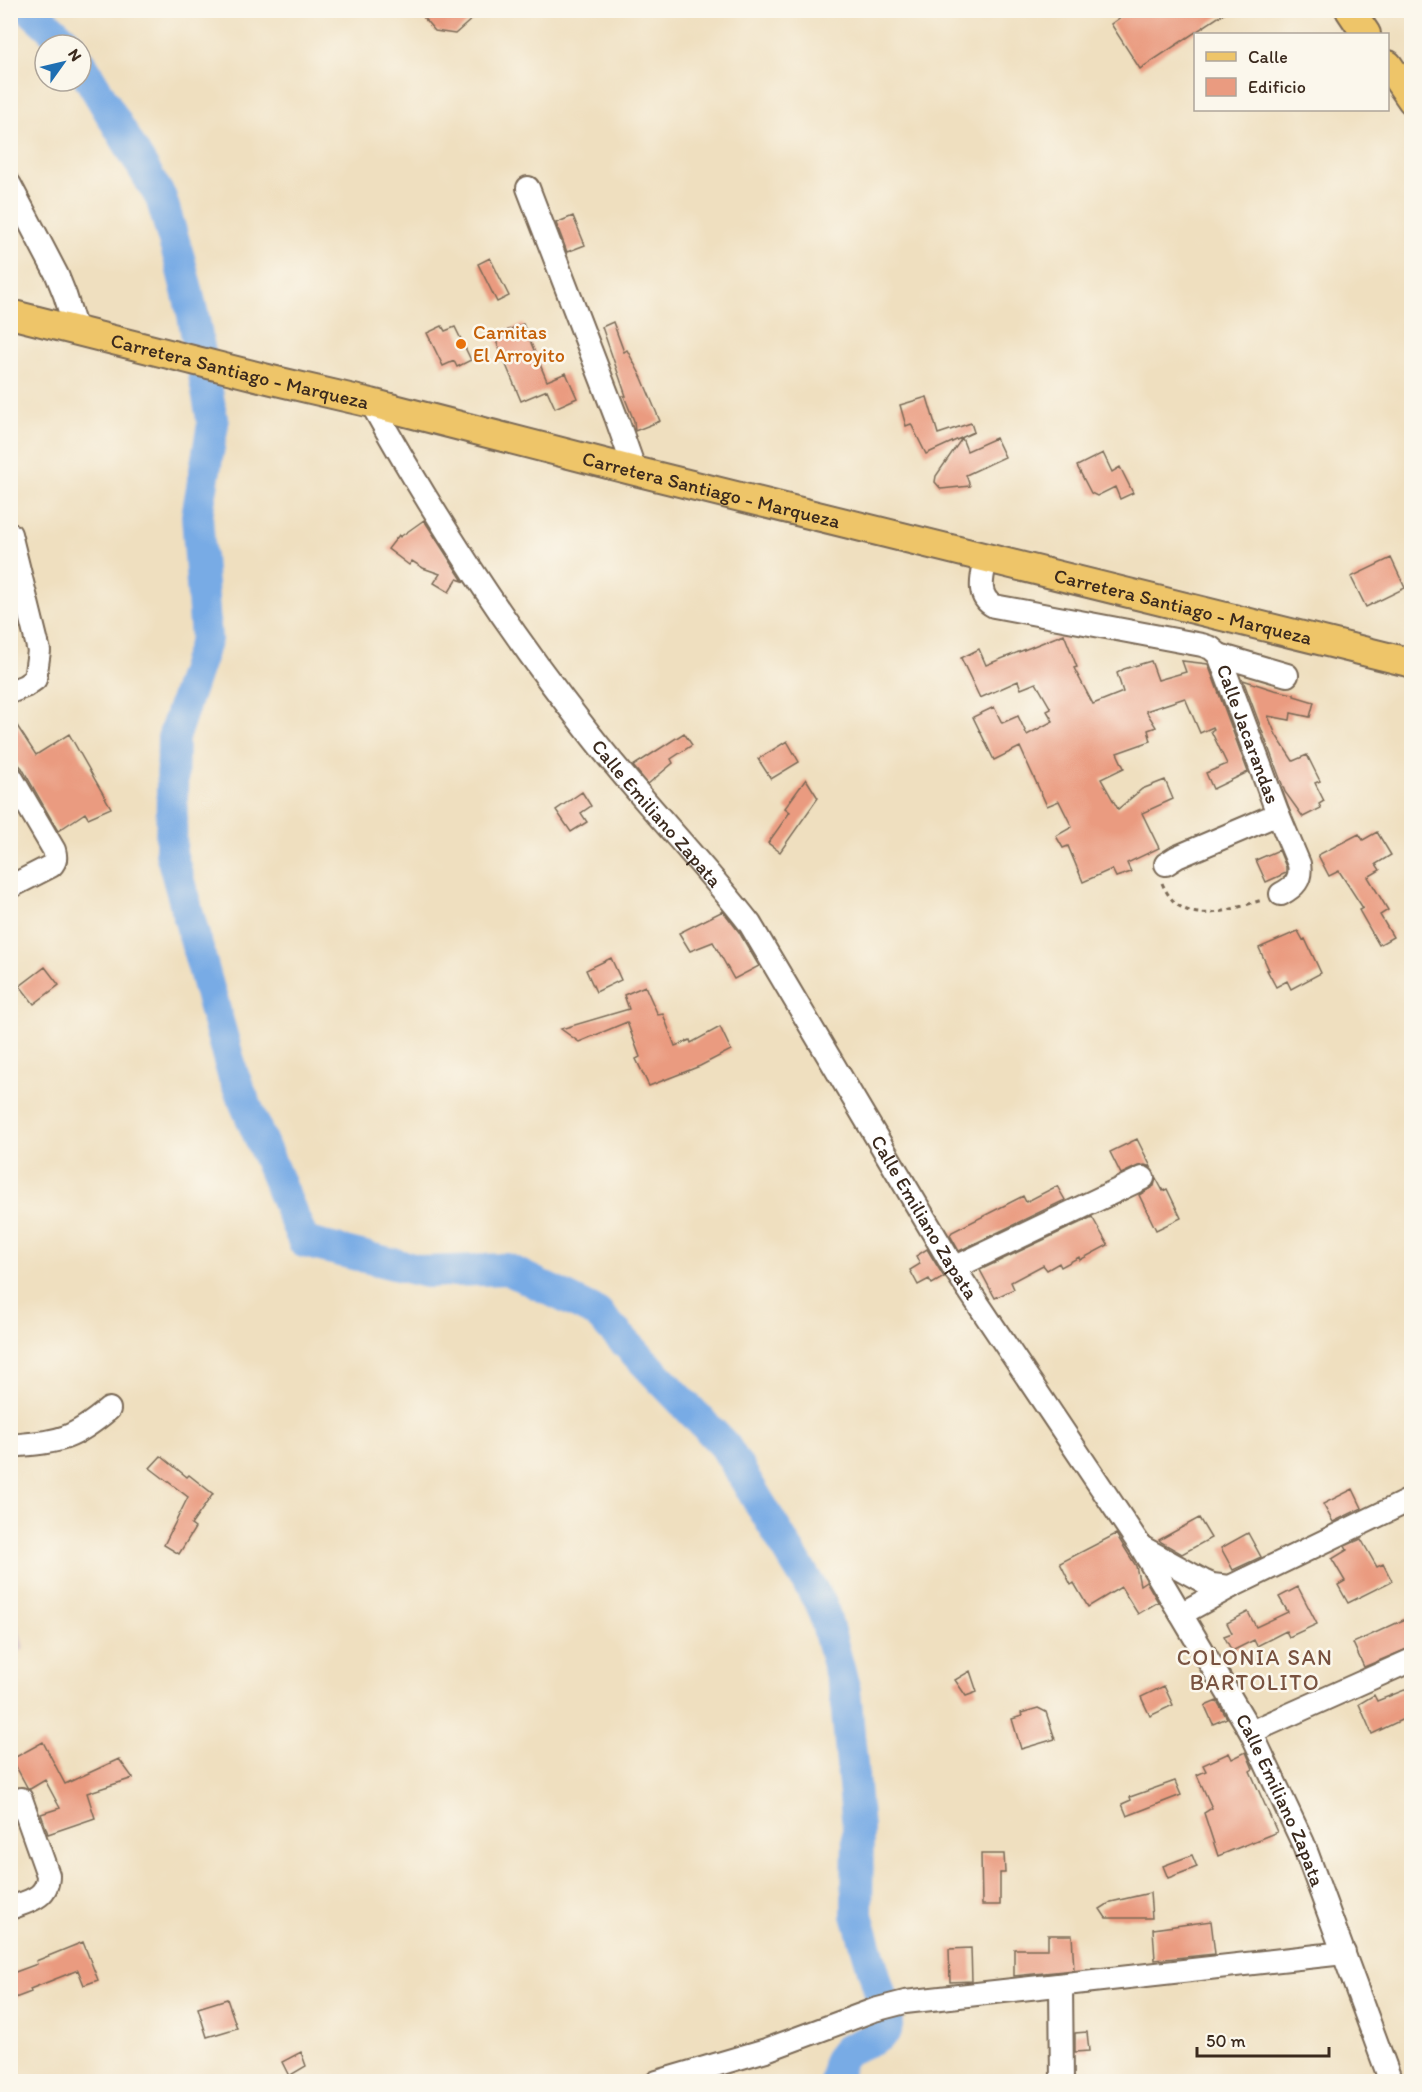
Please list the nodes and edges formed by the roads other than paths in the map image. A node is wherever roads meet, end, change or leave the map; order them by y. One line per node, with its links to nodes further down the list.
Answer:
1 (1350, 10): 2 (main road)
2 (1365, 33)
3 (1389, 67): 4 (main road)
4 (1412, 100)
5 (10, 185): 8 (street)
6 (528, 188): 10 (street)
7 (10, 314): 8 (main road, Carretera Santiago - Marqueza)
8 (76, 330): 9 (main road, Carretera Santiago - Marqueza)
9 (371, 403): 10 (main road, Carretera Santiago - Marqueza); 23 (street, Calle Emiliano Zapata)
10 (635, 471): 12 (main road, Carretera Santiago - Marqueza)
11 (10, 534): 16 (street)
12 (986, 558): 13 (street, Calle Jacarandas); 14 (main road, Carretera Santiago - Marqueza)
13 (1219, 655): 15 (street); 18 (street, Calle Jacarandas)
14 (1412, 663)
15 (1287, 675)
16 (10, 692)
17 (10, 775): 20 (street)
18 (1278, 814): 19 (street); 21 (street, Calle Jacarandas)
19 (1166, 864)
20 (10, 887)
21 (1281, 894)
22 (1143, 1178): 23 (street)
23 (954, 1268): 27 (street, Calle Emiliano Zapata)
24 (109, 1409): 25 (street)
25 (10, 1446)
26 (1412, 1499): 28 (street)
27 (1141, 1547): 28 (street); 29 (street, Calle Emiliano Zapata)
28 (1230, 1587): 29 (street)
29 (1181, 1614): 31 (street, Calle Emiliano Zapata)
30 (1412, 1660): 31 (street)
31 (1251, 1732): 34 (street, Calle Emiliano Zapata)
32 (21, 1799): 33 (street)
33 (10, 1908)
34 (1344, 1953): 35 (street); 38 (street, Calle Emiliano Zapata)
35 (1061, 1985): 36 (street); 37 (street)
36 (657, 2082)
37 (1062, 2082)
38 (1391, 2082)

